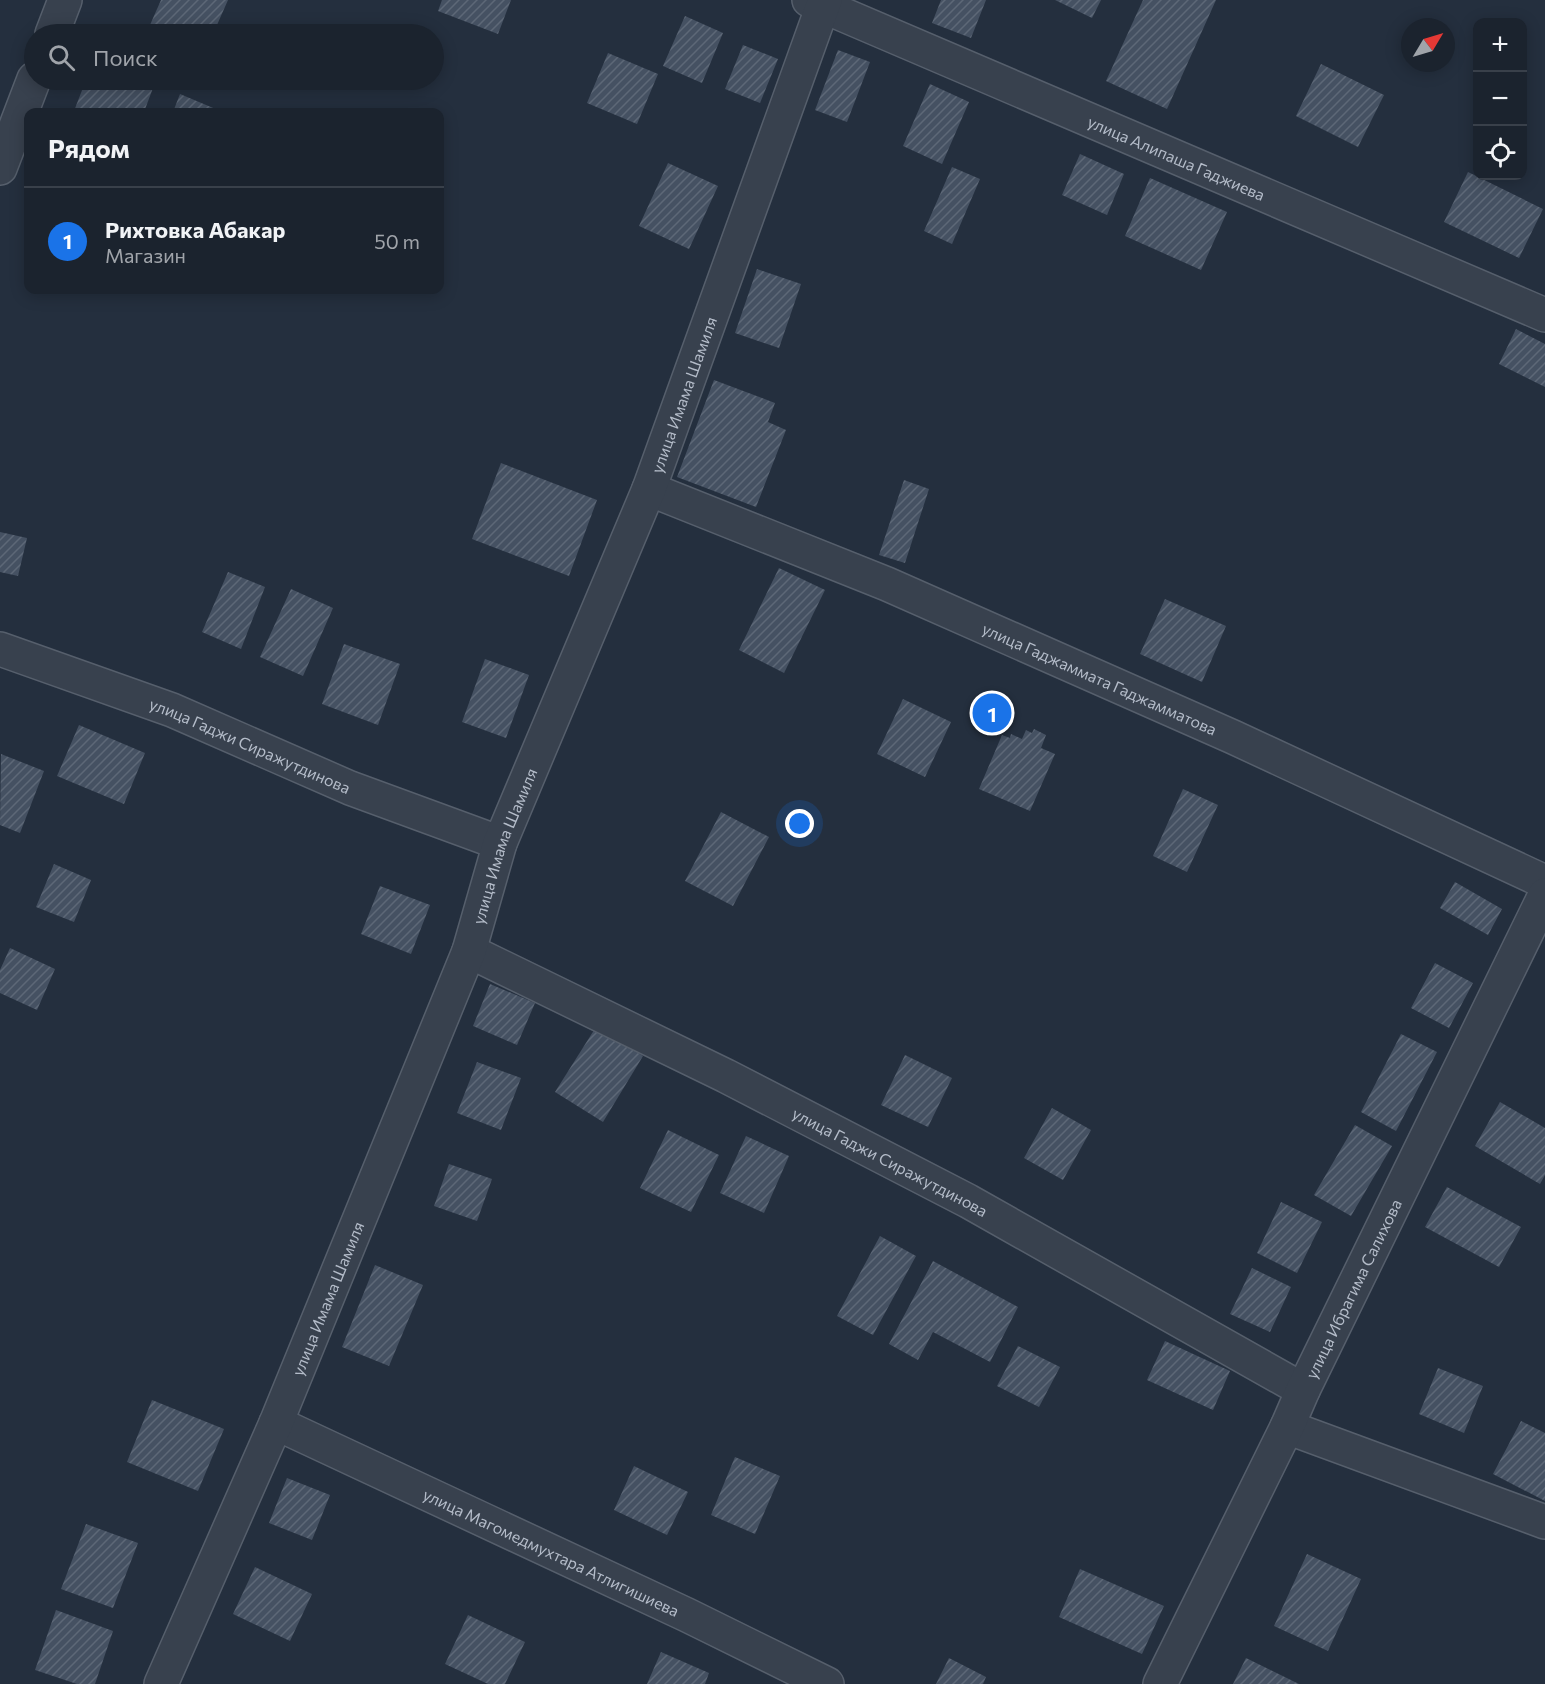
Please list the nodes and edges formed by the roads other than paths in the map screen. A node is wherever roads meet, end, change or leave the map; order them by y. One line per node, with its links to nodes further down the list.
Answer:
1 (65, 0): 3 (street)
2 (819, 2): 6 (street, улица Алипаша Гаджиева); 7 (street, улица Имама Шамиля)
3 (56, 24)
4 (30, 90): 5 (street)
5 (0, 168)
6 (1545, 315)
7 (649, 489): 9 (street, улица Имама Шамиля); 10 (street, улица Гаджаммата Гаджамматова)
8 (0, 649): 9 (street, улица Гаджи Сиражутдинова)
9 (500, 843): 12 (street, улица Имама Шамиля)
10 (1545, 882)
11 (1545, 895): 13 (street, улица Ибрагима Салихова)
12 (469, 951): 13 (street, улица Гаджи Сиражутдинова); 14 (street, улица Имама Шамиля)
13 (1303, 1390): 15 (street, улица Ибрагима Салихова)
14 (276, 1423): 17 (street, улица Имама Шамиля); 18 (street, улица Магомедмухтара Атлигишиева)
15 (1287, 1427): 16 (street); 19 (street, улица Ибрагима Салихова)
16 (1545, 1522)
17 (161, 1684)
18 (826, 1684)
19 (1160, 1684)

